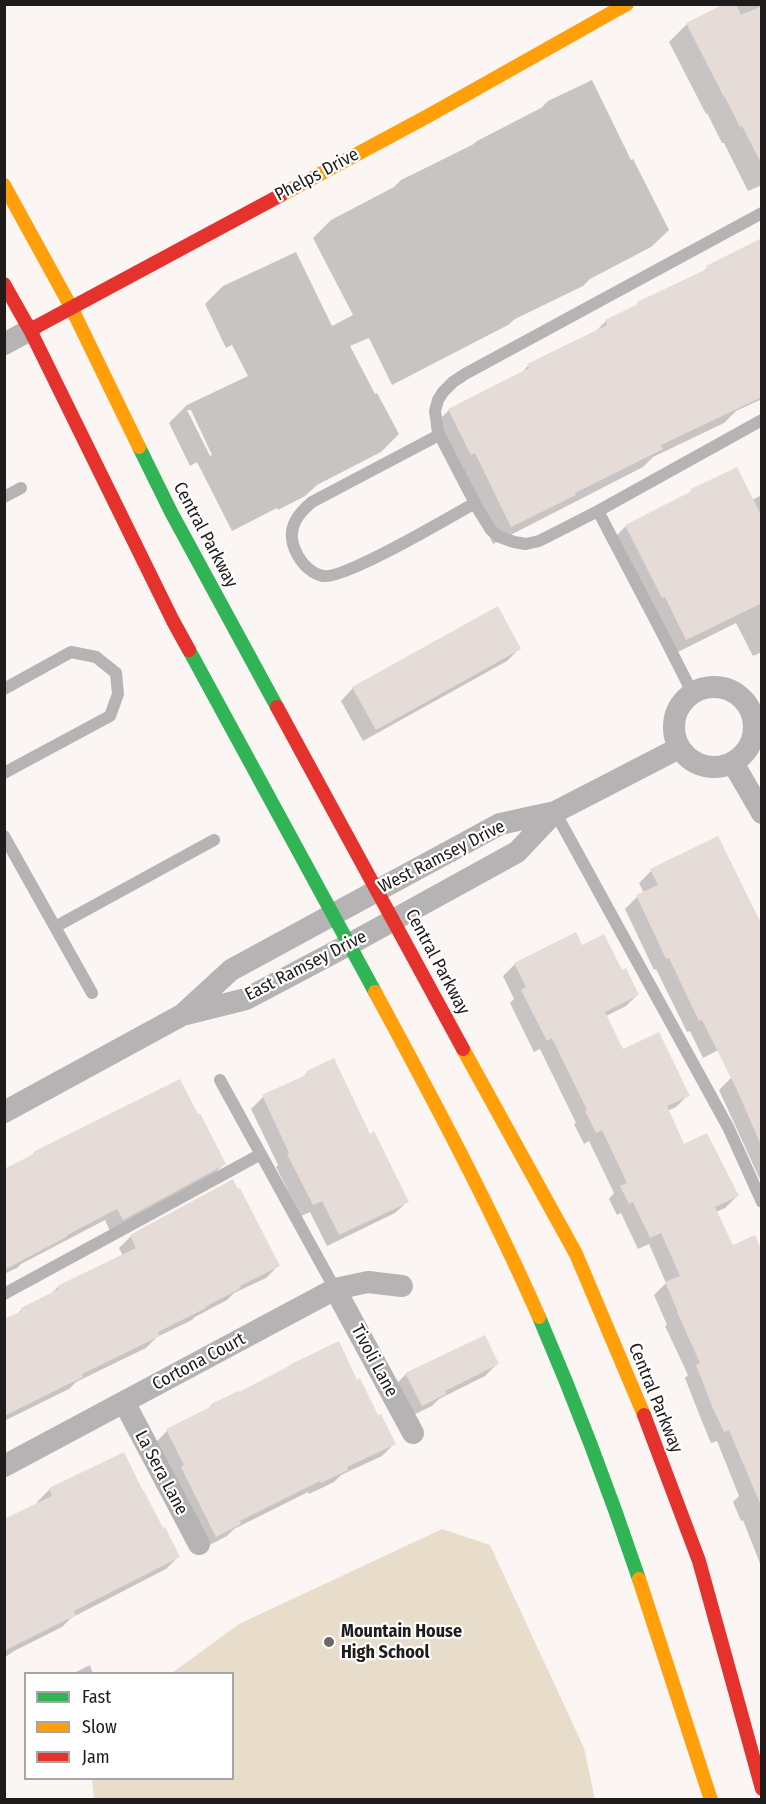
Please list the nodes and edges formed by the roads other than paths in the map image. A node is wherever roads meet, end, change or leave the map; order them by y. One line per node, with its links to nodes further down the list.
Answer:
1 (627, 4): 5 (main road, Phelps Drive)
2 (4, 185): 5 (main road, Central Parkway)
3 (762, 213): 9 (lane)
4 (4, 284): 6 (main road)
5 (71, 307): 6 (main road, Phelps Drive); 24 (main road, Central Parkway)
6 (30, 330): 7 (street, Phelps Drive); 25 (main road)
7 (4, 344)
8 (762, 420): 13 (lane)
9 (439, 435): 12 (lane); 12 (lane)
10 (21, 488): 11 (lane)
11 (4, 497)
12 (475, 503): 13 (lane)
13 (598, 511): 15 (lane)
14 (4, 689): 19 (lane)
15 (693, 694): 16 (street); 17 (street)
16 (755, 704): 18 (street)
17 (679, 748): 18 (street); 20 (street, West Ramsey Drive)
18 (733, 763): 21 (street)
19 (4, 773)
20 (555, 812): 24 (street, West Ramsey Drive); 26 (street, West Ramsey Drive); 34 (lane)
21 (762, 813)
22 (4, 836): 27 (lane)
23 (214, 840): 27 (lane)
24 (377, 891): 25 (street, West Ramsey Drive); 26 (main road, Central Parkway)
25 (334, 914): 28 (main road); 30 (street, East Ramsey Drive)
26 (394, 921): 28 (street, East Ramsey Drive); 42 (main road, Central Parkway)
27 (55, 927): 29 (lane)
28 (350, 944): 30 (street, East Ramsey Drive); 43 (main road)
29 (92, 993)
30 (182, 1015): 32 (street, East Ramsey Drive)
31 (220, 1080): 33 (lane)
32 (4, 1112)
33 (261, 1154): 36 (lane); 37 (lane)
34 (762, 1202)
35 (402, 1286): 36 (street, Cortona Court)
36 (335, 1289): 38 (street, Cortona Court); 39 (street, Tivoli Lane)
37 (4, 1294)
38 (124, 1402): 40 (street, Cortona Court); 41 (street, La Sera Lane)
39 (413, 1433)
40 (4, 1466)
41 (199, 1544)
42 (762, 1788)
43 (711, 1800)

